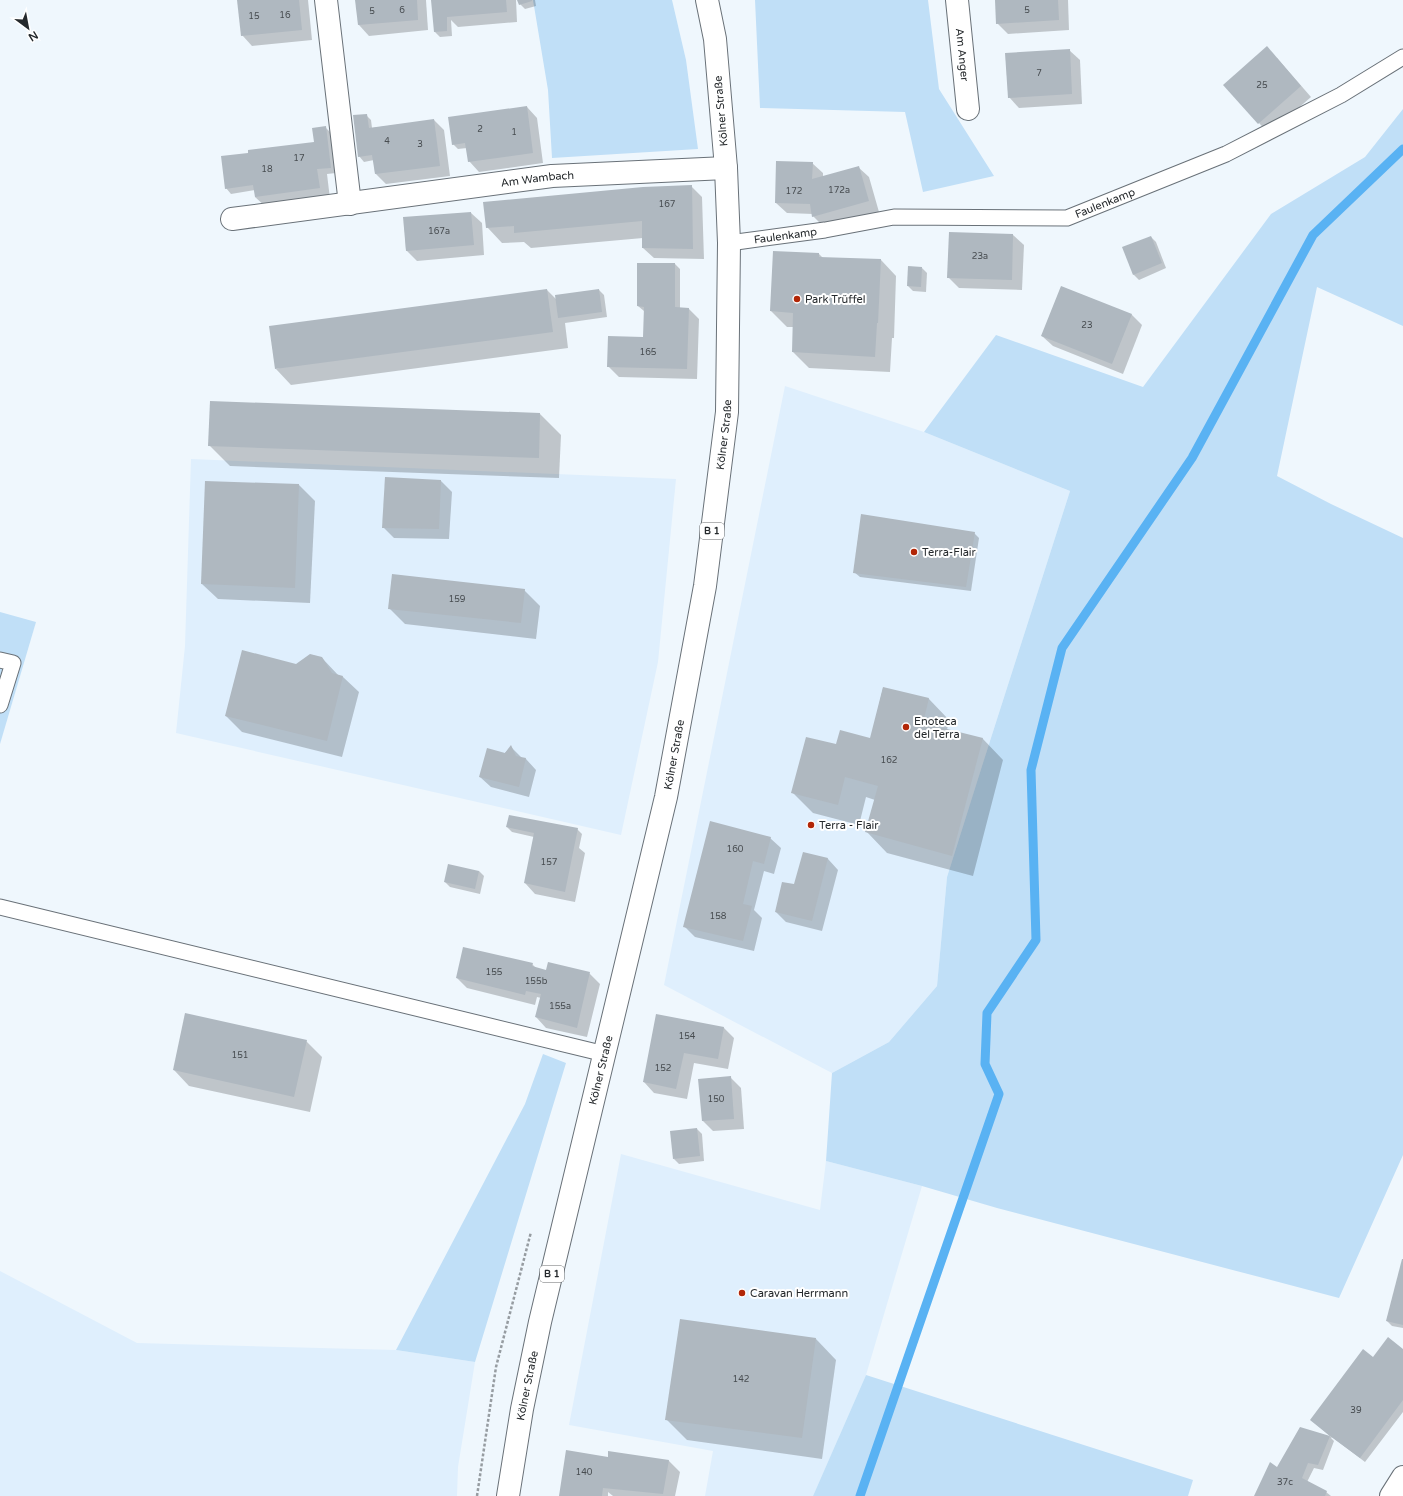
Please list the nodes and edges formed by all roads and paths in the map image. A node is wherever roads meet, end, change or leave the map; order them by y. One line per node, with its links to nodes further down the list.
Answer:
1 (326, 0): 7 (main road)
2 (707, 0): 6 (main road, Kölner Straße / B 1)
3 (957, 0): 5 (main road, Am Anger)
4 (1403, 57): 9 (lane, Faulenkamp)
5 (968, 109)
6 (726, 168): 7 (main road, Am Wambach); 9 (main road, Kölner Straße / B 1)
7 (350, 204): 8 (main road, Am Wambach)
8 (232, 220)
9 (729, 243): 13 (main road, Kölner Straße / B 1)
10 (0, 660): 11 (lane)
11 (0, 704)
12 (0, 907): 13 (lane)
13 (605, 1054): 15 (main road, Kölner Straße / B 1)
14 (1403, 1477): 16 (main road)
15 (508, 1496)
16 (1391, 1496)

